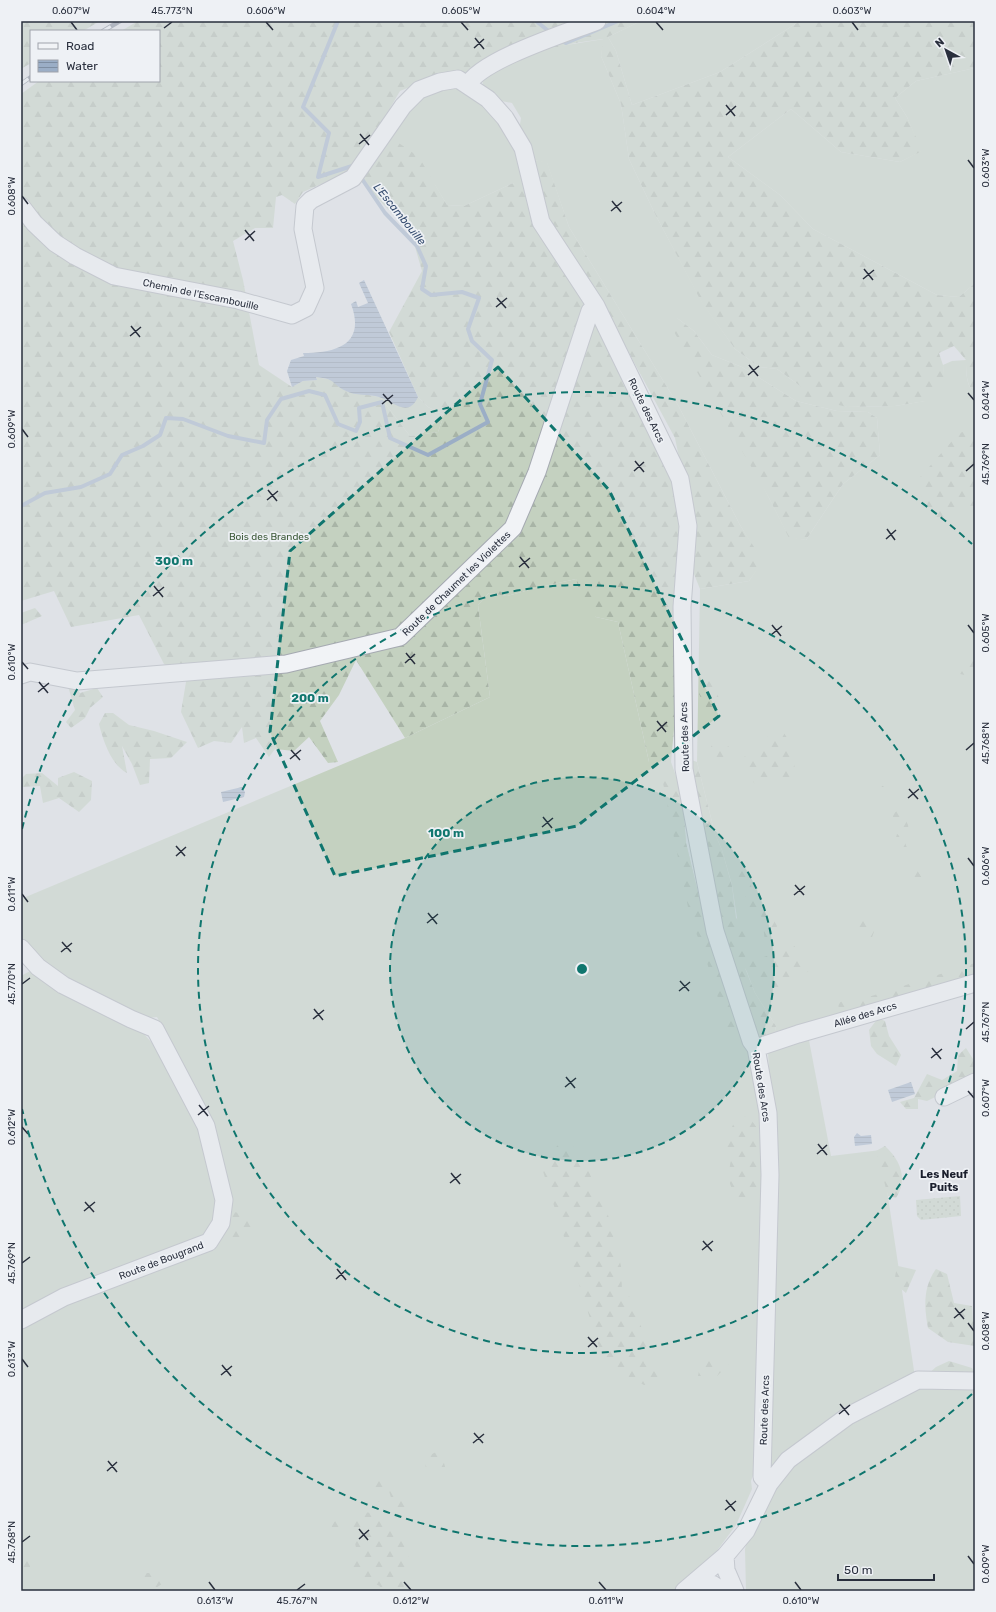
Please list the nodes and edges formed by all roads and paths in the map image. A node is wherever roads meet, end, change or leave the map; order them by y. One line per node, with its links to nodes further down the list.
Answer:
1 (597, 21): 2 (street)
2 (468, 85): 3 (street, Chemin de l'Escambouille); 4 (street, Route des Arcs)
3 (21, 206)
4 (596, 306): 5 (street, Route de Chaumet les Violettes); 8 (street, Route des Arcs)
5 (21, 675)
6 (21, 948): 11 (street, Route de Bougrand)
7 (975, 982): 8 (street, Allée des Arcs)
8 (756, 1048): 13 (street, Route des Arcs)
9 (975, 1082): 10 (street)
10 (944, 1097)
11 (21, 1320)
12 (975, 1381): 13 (street)
13 (769, 1484): 14 (street)
14 (724, 1556): 15 (street); 17 (street)
15 (690, 1586): 16 (street)
16 (723, 1591)
17 (735, 1591)

